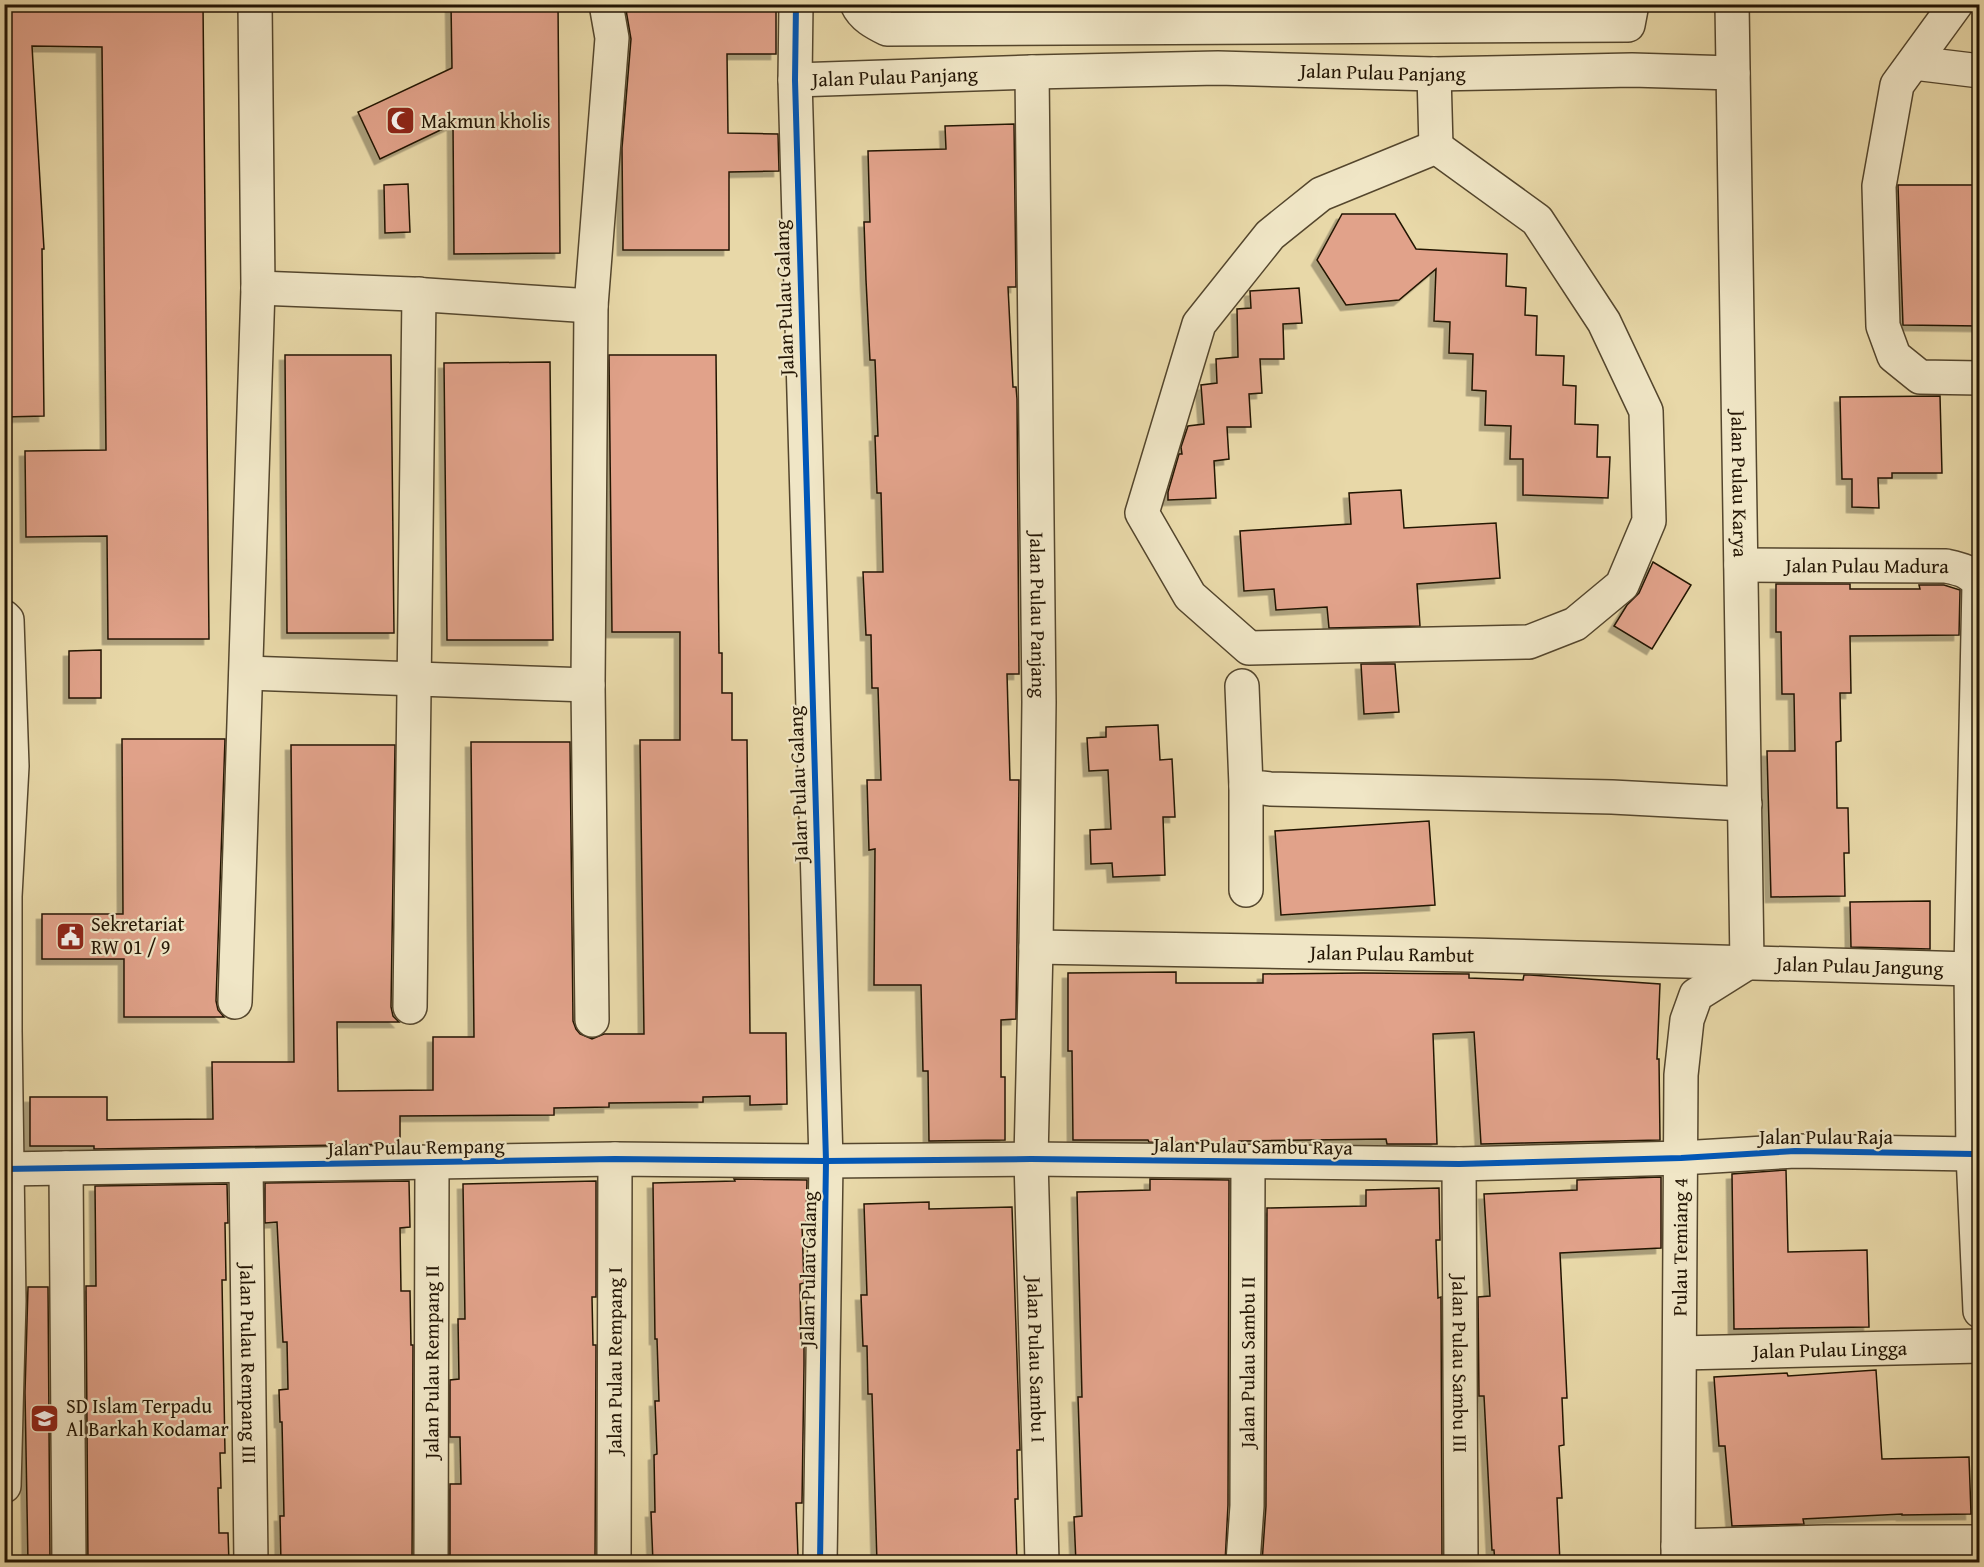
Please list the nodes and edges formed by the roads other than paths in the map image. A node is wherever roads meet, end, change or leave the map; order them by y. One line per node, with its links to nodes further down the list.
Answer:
1 (255, 4): 19 (street)
2 (606, 4): 21 (street)
3 (796, 4): 17 (street, Jalan Pulau Galang)
4 (857, 4): 9 (street)
5 (1732, 4): 15 (street, Jalan Pulau Karya)
6 (1956, 4): 10 (street)
7 (1479, 15): 8 (street); 9 (street); 14 (street)
8 (1630, 15): 11 (street)
9 (1129, 16)
10 (1914, 63): 12 (street); 22 (street)
11 (1632, 70): 14 (street, Jalan Pulau Panjang); 15 (street, Jalan Pulau Panjang)
12 (1980, 71)
13 (1032, 72): 16 (street, Jalan Pulau Panjang); 17 (street, Jalan Pulau Panjang); 34 (street, Jalan Pulau Panjang)
14 (1482, 73): 16 (street, Jalan Pulau Panjang)
15 (1733, 73): 23 (street, Jalan Pulau Karya)
16 (1434, 74): 18 (street)
17 (795, 80): 44 (street, Jalan Pulau Galang)
18 (1436, 147): 18 (street)
19 (258, 288): 20 (street); 25 (street)
20 (418, 294): 21 (street); 26 (street)
21 (591, 306): 27 (street)
22 (1980, 378)
23 (1741, 565): 31 (street, Jalan Pulau Karya); 36 (street, Jalan Pulau Madura)
24 (4, 617): 29 (street)
25 (246, 673): 26 (street); 37 (street)
26 (415, 679): 27 (street); 38 (street)
27 (588, 685): 39 (street)
28 (1242, 686): 30 (street)
29 (8, 766): 33 (street)
30 (1246, 786): 31 (street); 32 (street)
31 (1745, 804): 35 (street, Jalan Pulau Karya)
32 (1246, 890)
33 (5, 896): 50 (street)
34 (1036, 947): 35 (street, Jalan Pulau Rambut); 43 (street, Jalan Pulau Panjang)
35 (1747, 963): 36 (street, Jalan Pulau Jangung); 41 (street, Pulau Temiang 4)
36 (1971, 969): 40 (street, Jalan Pulau Madura)
37 (236, 1002)
38 (410, 1007)
39 (592, 1020)
40 (1972, 1154): 41 (street, Jalan Pulau Raja); 52 (street, Jalan Pulau Madura)
41 (1681, 1158): 47 (street, Jalan Pulau Sambu Raya); 54 (street, Pulau Temiang 4)
42 (615, 1159): 44 (street, Jalan Pulau Rempang); 45 (street, Jalan Pulau Rempang); 62 (street, Jalan Pulau Rempang I)
43 (1031, 1159): 44 (street, Jalan Pulau Sambu Raya); 46 (street, Jalan Pulau Sambu Raya); 64 (street, Jalan Pulau Sambu I)
44 (826, 1161): 63 (street, Jalan Pulau Galang)
45 (432, 1163): 48 (street, Jalan Pulau Rempang); 61 (street, Jalan Pulau Rempang II)
46 (1248, 1163): 47 (street, Jalan Pulau Sambu Raya); 65 (street, Jalan Pulau Sambu II)
47 (1459, 1164): 66 (street, Jalan Pulau Sambu III)
48 (246, 1166): 49 (street, Jalan Pulau Rempang); 60 (street, Jalan Pulau Rempang III)
49 (66, 1168): 50 (street, Jalan Pulau Rempang); 59 (street)
50 (6, 1169): 51 (street)
51 (7, 1301): 55 (street)
52 (1980, 1311)
53 (1980, 1346): 54 (street, Jalan Pulau Lingga)
54 (1680, 1353): 58 (street, Pulau Temiang 4)
55 (5, 1449): 56 (street)
56 (4, 1486)
57 (1980, 1542): 58 (street)
58 (1678, 1554)
59 (69, 1563)
60 (251, 1563)
61 (431, 1563)
62 (614, 1563)
63 (820, 1563)
64 (1042, 1563)
65 (1243, 1563)
66 (1461, 1563)

